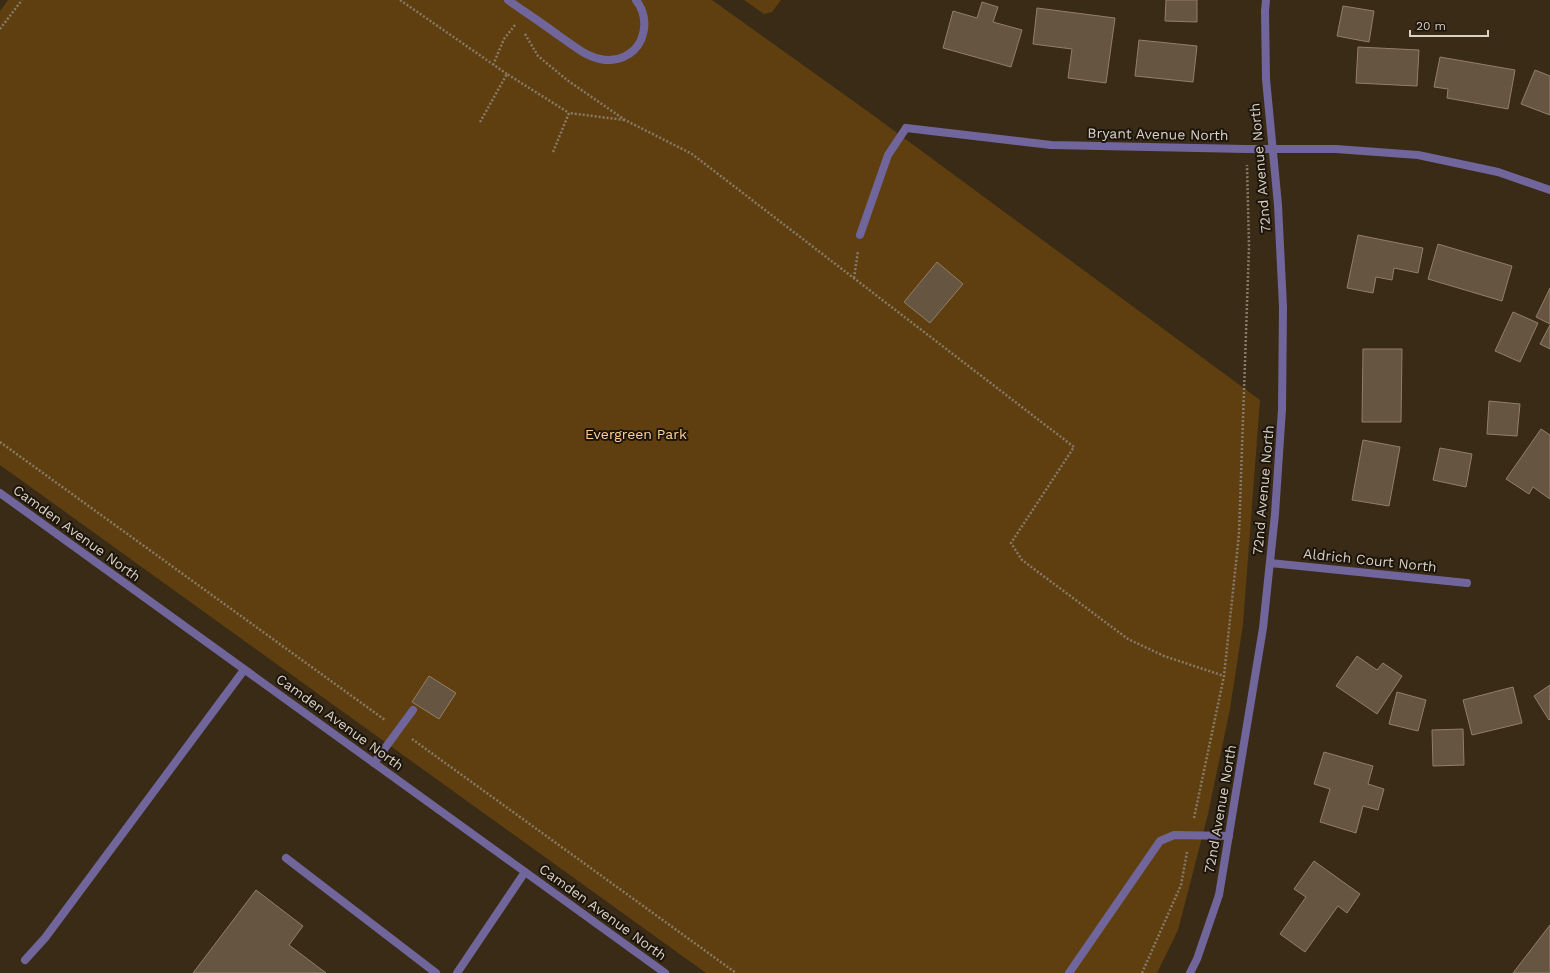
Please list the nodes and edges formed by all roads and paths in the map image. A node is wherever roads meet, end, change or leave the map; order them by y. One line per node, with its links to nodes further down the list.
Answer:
1 (22, 0): 7 (path)
2 (400, 0): 8 (path)
3 (508, 0): 6 (street)
4 (636, 0): 6 (street)
5 (1266, 0): 14 (street, 72nd Avenue North)
6 (524, 12): 8 (path); 11 (path)
7 (0, 29)
8 (493, 65): 9 (path)
9 (507, 74): 10 (path); 12 (path)
10 (569, 113): 11 (path); 15 (path)
11 (625, 120): 18 (path)
12 (480, 122)
13 (1246, 149): 14 (street, Bryant Avenue North); 17 (street, Bryant Avenue North); 24 (path)
14 (1272, 149): 16 (street, Bryant Avenue North); 21 (street, 72nd Avenue North)
15 (553, 152)
16 (1550, 190)
17 (860, 235): 18 (path)
18 (854, 278): 24 (path)
19 (0, 442): 26 (path)
20 (0, 493): 23 (street, Camden Avenue North)
21 (1270, 563): 22 (street, Aldrich Court North); 29 (street, 72nd Avenue North)
22 (1467, 583)
23 (244, 670): 27 (street, Camden Avenue North); 32 (street)
24 (1224, 676): 28 (path)
25 (413, 710): 26 (street)
26 (399, 730): 27 (street); 36 (path)
27 (374, 763): 31 (street, Camden Avenue North)
28 (1190, 835): 29 (street); 37 (street); 38 (path)
29 (1228, 836): 39 (street, 72nd Avenue North)
30 (286, 858): 33 (street)
31 (526, 872): 34 (street); 35 (street, Camden Avenue North)
32 (25, 960)
33 (436, 973)
34 (457, 973)
35 (665, 973)
36 (736, 973)
37 (1069, 973)
38 (1142, 973)
39 (1190, 973)

